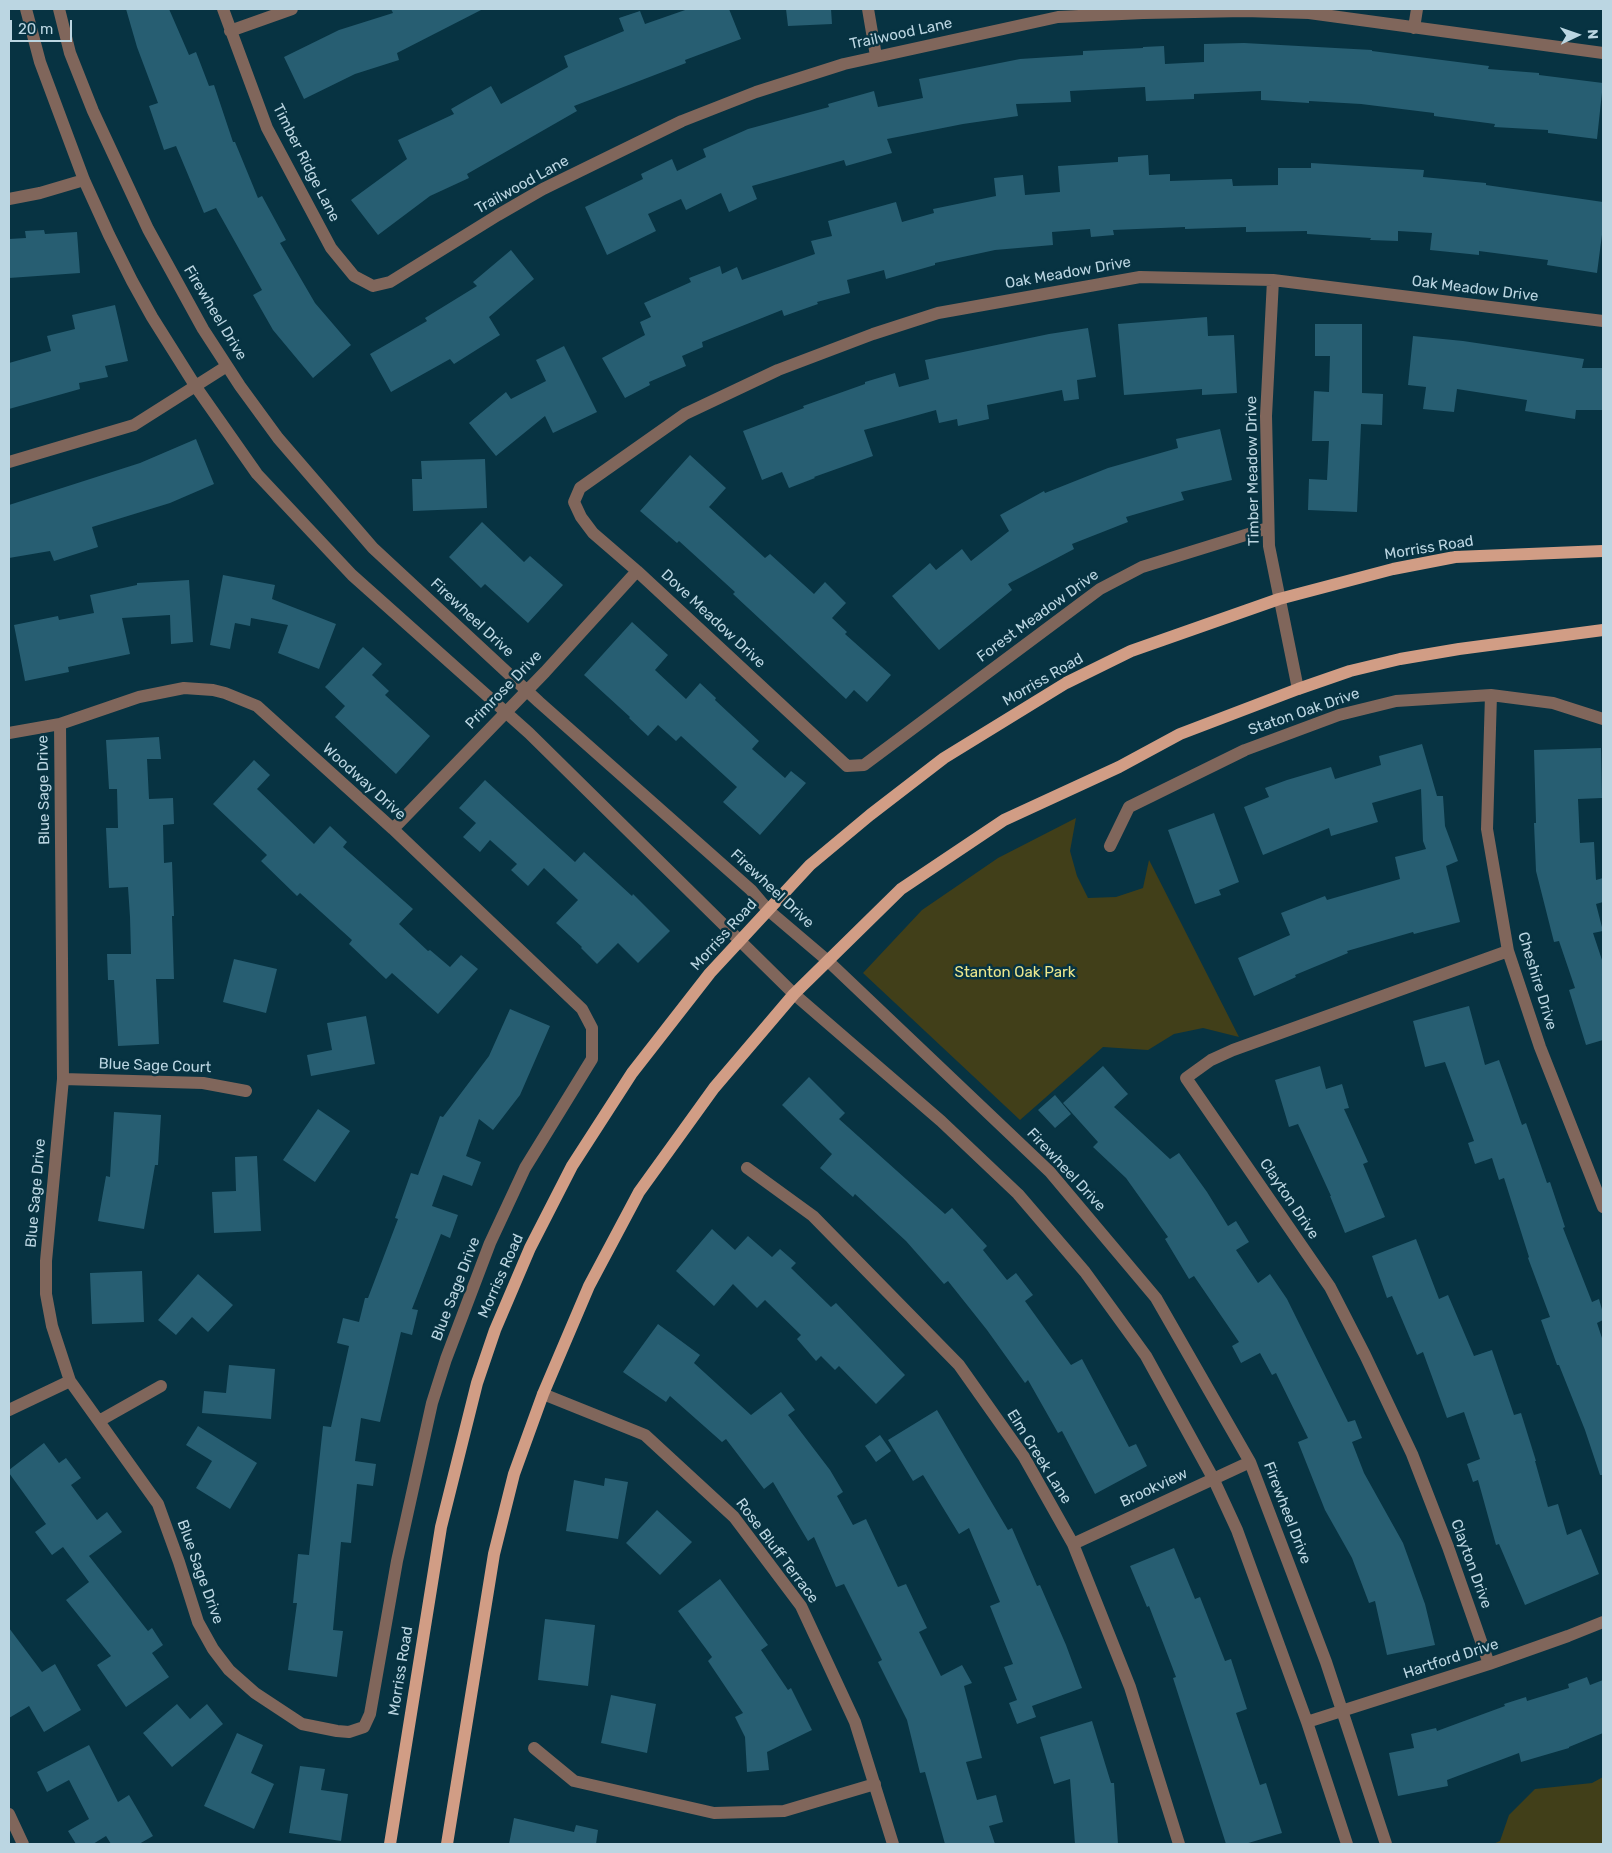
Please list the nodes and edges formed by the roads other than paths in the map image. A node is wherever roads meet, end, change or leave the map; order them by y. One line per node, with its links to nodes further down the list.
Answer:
1 (26, 9): 12 (street)
2 (58, 9): 17 (street, Firewheel Drive)
3 (223, 9): 9 (street, Timber Ridge Lane)
4 (292, 9): 9 (street)
5 (868, 9): 11 (street)
6 (1417, 9): 8 (street)
7 (1143, 11): 8 (street, Trailwood Lane); 11 (street, Trailwood Lane)
8 (1414, 28): 10 (street, Trailwood Lane)
9 (230, 31): 15 (street, Timber Ridge Lane)
10 (1603, 53)
11 (876, 56): 15 (street, Trailwood Lane)
12 (84, 180): 13 (street); 18 (street)
13 (9, 200)
14 (1273, 280): 16 (street, Oak Meadow Drive); 20 (street, Oak Meadow Drive); 21 (street, Timber Meadow Drive)
15 (373, 286)
16 (1603, 321)
17 (227, 366): 18 (street); 27 (street, Firewheel Drive)
18 (196, 387): 19 (street); 29 (street)
19 (9, 462)
20 (580, 488): 23 (street, Dove Meadow Drive)
21 (1268, 528): 24 (street, Timber Meadow Drive); 33 (street, Forest Meadow Drive)
22 (1603, 551): 24 (main road, Morriss Road)
23 (637, 571): 27 (street, Primrose Drive); 33 (street, Dove Meadow Drive)
24 (1279, 599): 26 (street, Timber Meadow Drive); 36 (main road, Morriss Road)
25 (1603, 630): 26 (main road)
26 (1298, 689): 39 (main road)
27 (527, 690): 29 (street, Primrose Drive); 36 (street, Firewheel Drive)
28 (1491, 694): 30 (street, Staton Oak Drive); 35 (street, Staton Oak Drive); 38 (street, Cheshire Drive)
29 (506, 712): 34 (street, Primrose Drive); 37 (street)
30 (1603, 719)
31 (60, 724): 32 (street, Woodway Drive); 34 (street, Woodway Drive); 42 (street, Blue Sage Drive)
32 (9, 733)
33 (847, 766)
34 (393, 829): 41 (street, Woodway Drive)
35 (1110, 846)
36 (768, 910): 37 (main road, Morriss Road); 39 (street, Firewheel Drive)
37 (740, 941): 40 (street); 62 (main road, Morriss Road)
38 (1508, 950): 45 (street, Cheshire Drive); 55 (street, Clayton Drive)
39 (828, 961): 40 (main road); 51 (street, Firewheel Drive)
40 (794, 994): 48 (main road); 52 (street)
41 (581, 1076): 50 (street, Blue Sage Drive)
42 (62, 1078): 43 (street, Blue Sage Court); 46 (street, Blue Sage Drive)
43 (246, 1091)
44 (746, 1168): 53 (street, Elm Creek Lane)
45 (1603, 1207)
46 (70, 1381): 49 (street); 50 (street, Blue Sage Drive)
47 (161, 1386): 50 (street)
48 (543, 1394): 59 (street, Rose Bluff Terrace); 63 (main road)
49 (9, 1410)
50 (99, 1421)
51 (1250, 1462): 52 (street, Brookview); 56 (street, Firewheel Drive)
52 (1213, 1478): 53 (street, Brookview); 57 (street)
53 (1073, 1544): 65 (street, Elm Creek Lane)
54 (1603, 1622): 55 (street, Hartford Drive)
55 (1488, 1664): 56 (street, Hartford Drive)
56 (1342, 1711): 57 (street, Hartford Drive); 67 (street, Firewheel Drive)
57 (1307, 1722): 66 (street)
58 (534, 1748): 59 (street)
59 (875, 1784): 64 (street, Rose Bluff Terrace)
60 (9, 1814): 61 (street)
61 (23, 1844)
62 (390, 1844)
63 (446, 1844)
64 (893, 1844)
65 (1179, 1844)
66 (1348, 1844)
67 (1386, 1844)

